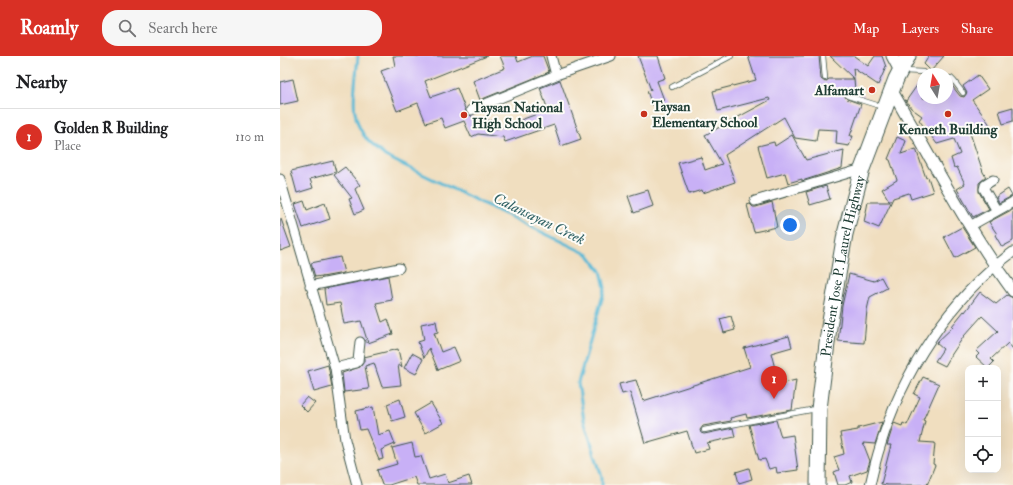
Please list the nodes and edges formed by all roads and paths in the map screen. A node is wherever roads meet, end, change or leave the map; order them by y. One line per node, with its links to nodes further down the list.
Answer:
1 (551, 56): 9 (street)
2 (611, 56): 9 (street)
3 (731, 56): 12 (lane)
4 (823, 56): 10 (lane)
5 (892, 56): 7 (street)
6 (908, 56): 7 (highway, President Jose P. Laurel Highway)
7 (900, 71): 8 (lane); 13 (highway, President Jose P. Laurel Highway)
8 (917, 72)
9 (556, 75): 17 (street)
10 (825, 78)
11 (953, 80): 14 (lane)
12 (672, 88)
13 (892, 91): 16 (highway, President Jose P. Laurel Highway); 25 (street)
14 (963, 94)
15 (848, 96): 16 (lane)
16 (885, 108): 18 (highway, President Jose P. Laurel Highway)
17 (471, 110)
18 (862, 169): 21 (street); 33 (highway, President Jose P. Laurel Highway)
19 (280, 179): 23 (street)
20 (993, 180): 24 (street)
21 (755, 201)
22 (1013, 202): 24 (street)
23 (285, 210): 29 (street)
24 (998, 211): 25 (street)
25 (970, 226): 27 (street)
26 (1013, 252): 27 (street)
27 (995, 265): 30 (street); 37 (street)
28 (399, 268): 29 (street)
29 (310, 286): 32 (street)
30 (1013, 291)
31 (360, 342): 32 (street)
32 (335, 368): 35 (street)
33 (819, 409): 34 (lane); 36 (highway, President Jose P. Laurel Highway)
34 (704, 430)
35 (357, 485)
36 (818, 485)
37 (870, 485)

